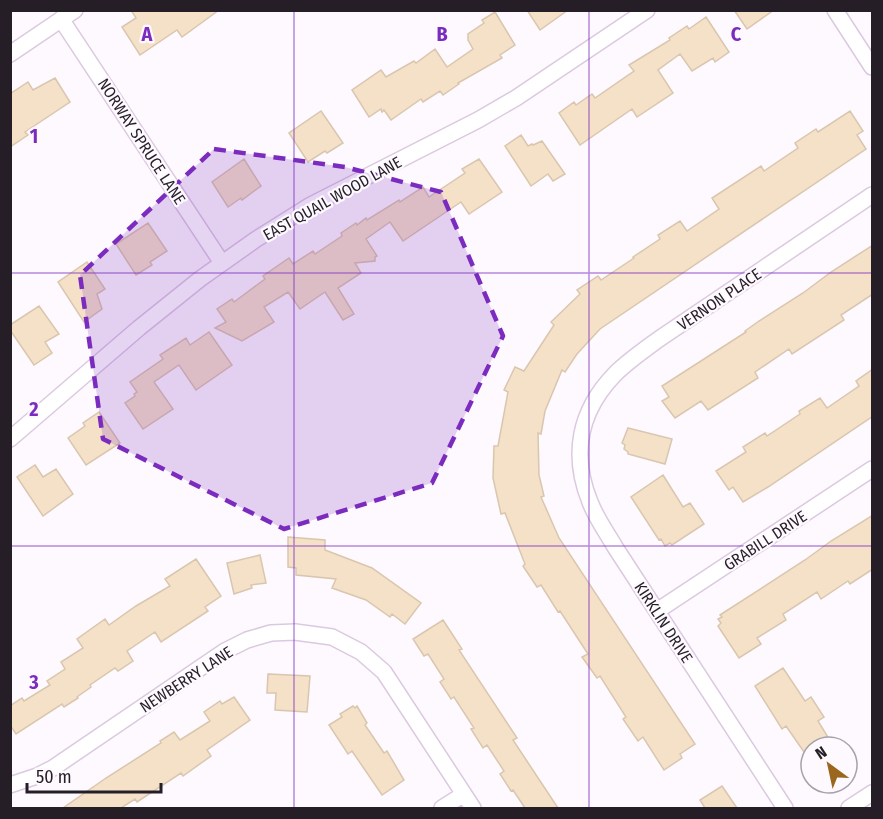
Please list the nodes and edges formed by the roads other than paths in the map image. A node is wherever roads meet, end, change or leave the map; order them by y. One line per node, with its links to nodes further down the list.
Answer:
1 (75, 10): 4 (street)
2 (647, 10): 8 (street, EAST QUAIL WOOD LANE)
3 (835, 10): 6 (street)
4 (62, 19): 5 (street); 8 (street, NORWAY SPRUCE LANE)
5 (10, 54)
6 (873, 67)
7 (873, 195): 9 (street, VERNON PLACE)
8 (222, 263): 10 (street, EAST QUAIL WOOD LANE)
9 (585, 422): 12 (street, KIRKLIN DRIVE)
10 (10, 439)
11 (873, 469): 12 (street, GRABILL DRIVE)
12 (657, 611): 18 (street, KIRKLIN DRIVE)
13 (10, 785): 15 (street, NEWBERRY LANE)
14 (873, 793): 19 (street)
15 (464, 794): 16 (street); 17 (street, NEWBERRY LANE)
16 (442, 808)
17 (473, 808)
18 (785, 808)
19 (849, 808)

